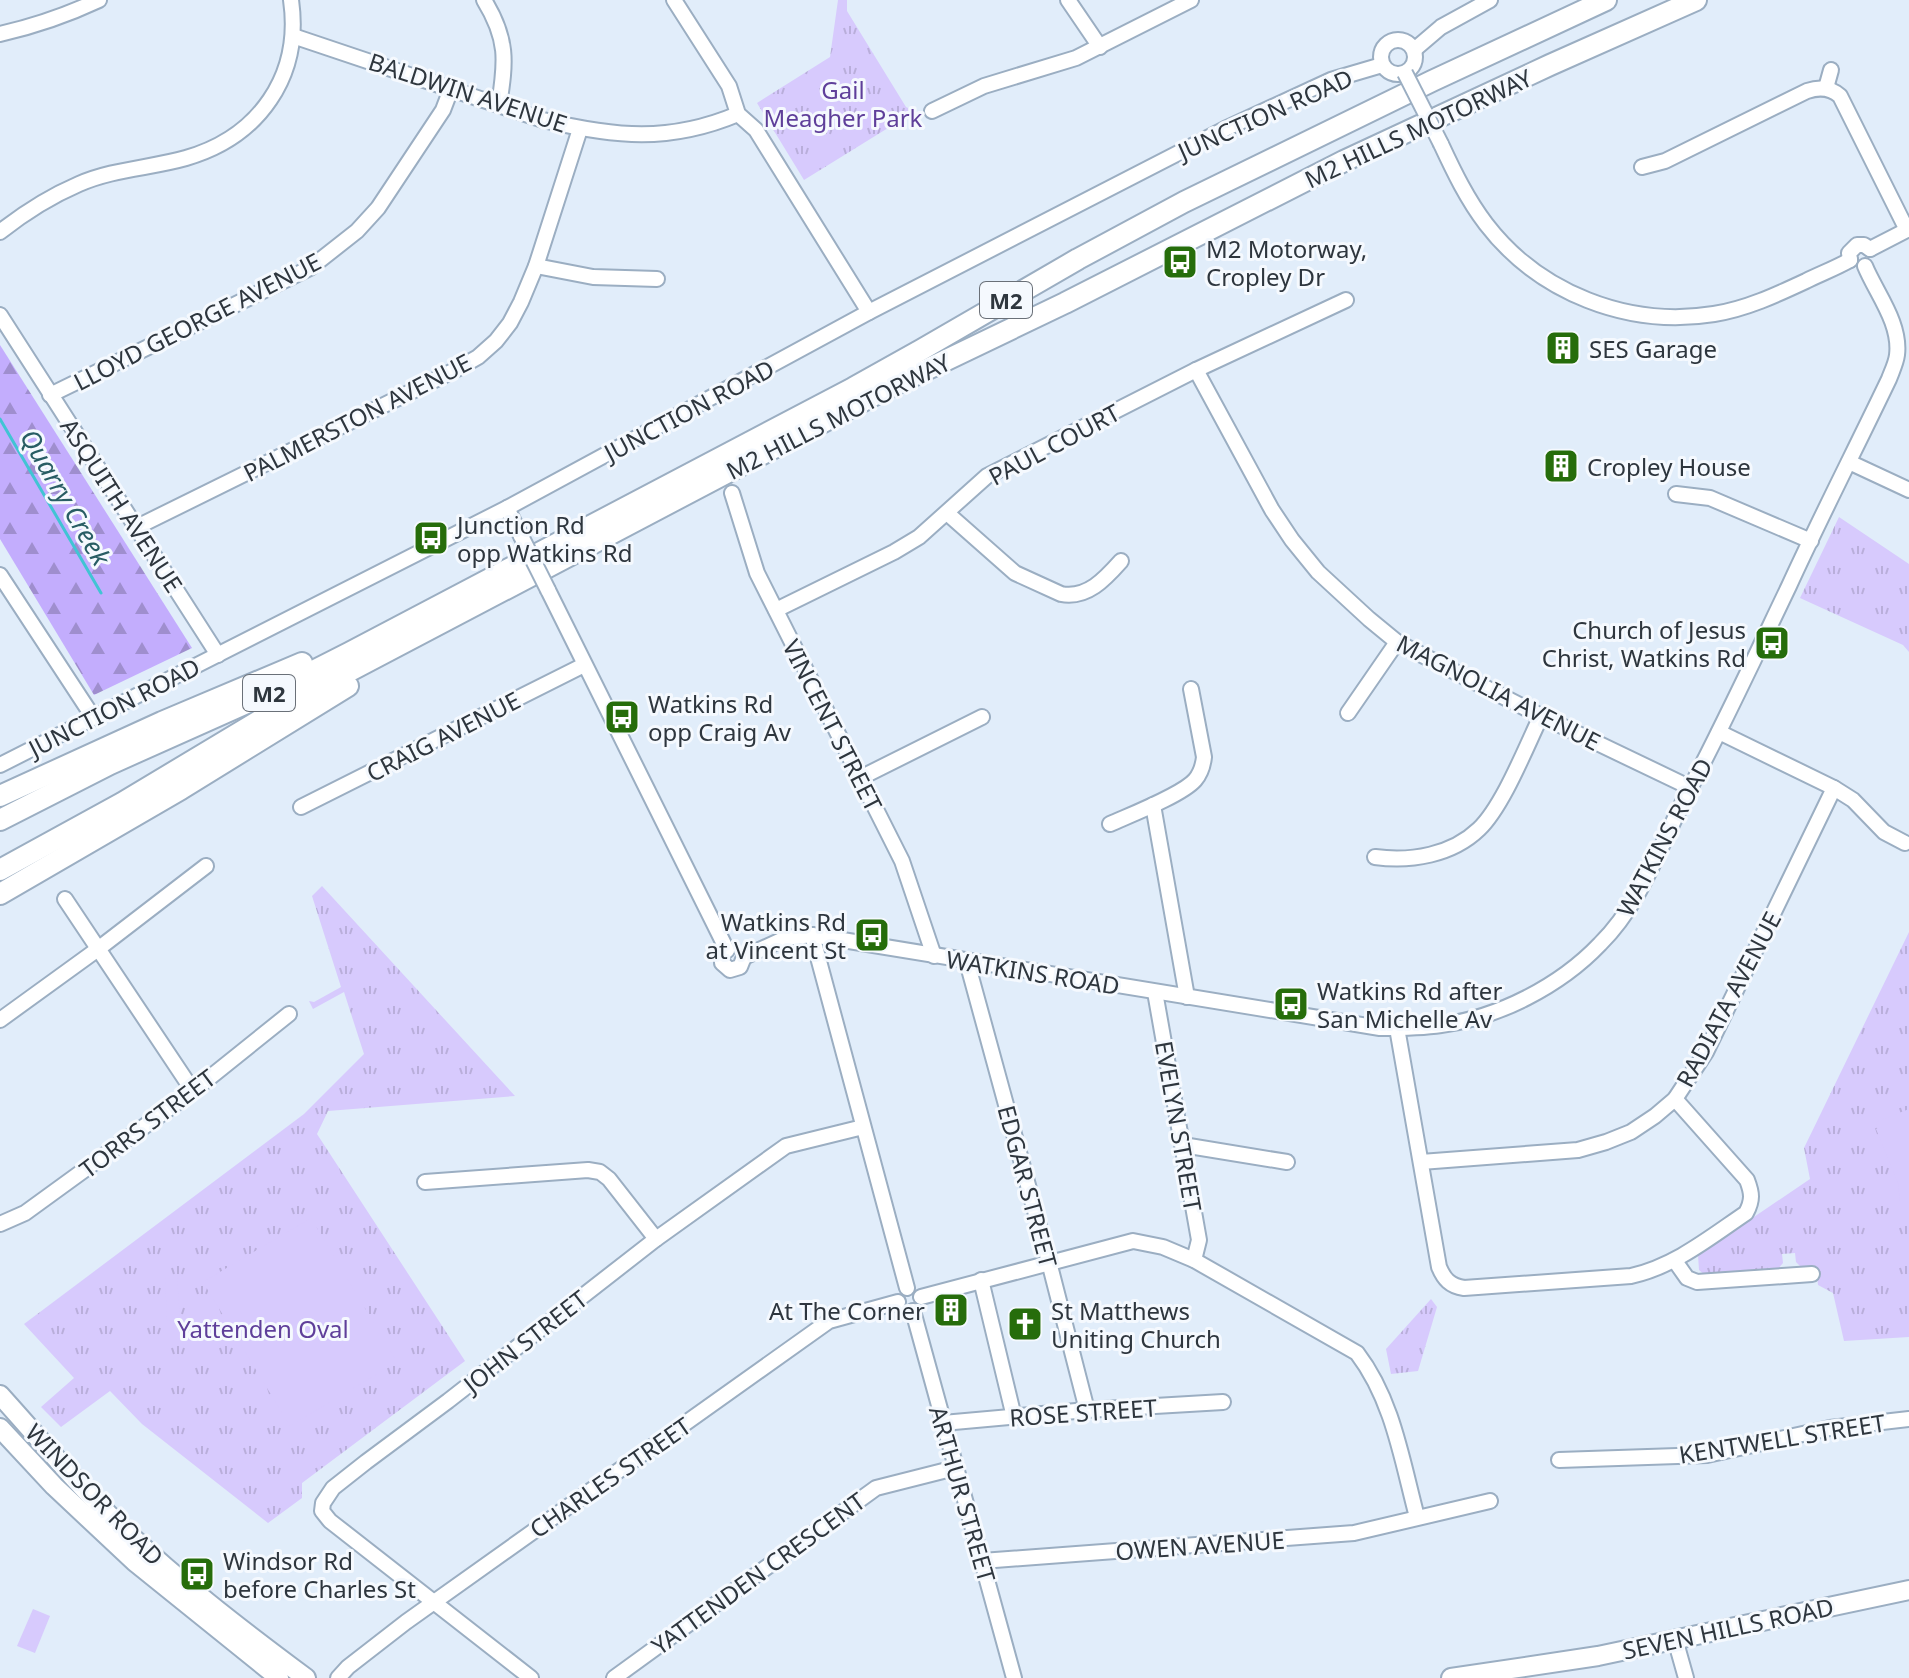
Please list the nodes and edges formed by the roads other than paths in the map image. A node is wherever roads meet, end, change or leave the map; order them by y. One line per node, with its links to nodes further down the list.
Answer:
1 (99, 0): 10 (street)
2 (291, 0): 11 (street)
3 (484, 0): 19 (street)
4 (674, 0): 21 (street)
5 (1068, 0): 12 (street)
6 (1191, 0): 12 (street)
7 (1606, 0): 45 (highway, M2 HILLS MOTORWAY / M2)
8 (1696, 0): 47 (highway, M2 HILLS MOTORWAY / M2)
9 (1482, 2): 13 (street)
10 (0, 34)
11 (293, 36): 18 (street, BALDWIN AVENUE); 25 (street)
12 (1100, 47): 20 (street)
13 (1414, 50): 14 (street); 16 (street)
14 (1382, 65): 16 (street); 32 (street, JUNCTION ROAD)
15 (1831, 70): 17 (street)
16 (1405, 73): 27 (street, bridge)
17 (1826, 88): 23 (street); 24 (street)
18 (451, 89): 19 (street, BALDWIN AVENUE); 35 (street, LLOYD GEORGE AVENUE)
19 (499, 105): 22 (street, BALDWIN AVENUE)
20 (932, 111)
21 (738, 114): 22 (street, BALDWIN AVENUE); 32 (street)
22 (580, 129): 28 (street, PALMERSTON AVENUE)
23 (1642, 167)
24 (1908, 229): 26 (street)
25 (0, 232)
26 (1870, 249): 27 (street); 29 (street)
27 (1850, 260): 29 (street)
28 (536, 266): 30 (street); 42 (street, PALMERSTON AVENUE)
29 (1865, 266): 36 (street, WATKINS ROAD)
30 (657, 279)
31 (1346, 300): 34 (street, PAUL COURT)
32 (869, 312): 40 (street, JUNCTION ROAD)
33 (0, 315): 35 (street, ASQUITH AVENUE)
34 (1196, 370): 41 (street, PAUL COURT); 49 (street, MAGNOLIA AVENUE)
35 (50, 395): 42 (street, ASQUITH AVENUE)
36 (1849, 462): 37 (street); 43 (street, WATKINS ROAD)
37 (1909, 490)
38 (732, 493): 48 (street, VINCENT STREET)
39 (1676, 494): 43 (street)
40 (507, 508): 50 (street, JUNCTION ROAD); 51 (street, bridge)
41 (947, 513): 44 (street); 48 (street, PAUL COURT)
42 (137, 527): 50 (street, ASQUITH AVENUE)
43 (1811, 541): 57 (street, WATKINS ROAD)
44 (1121, 561)
45 (499, 574): 62 (highway); 65 (highway, M2 HILLS MOTORWAY / M2)
46 (0, 575): 55 (street)
47 (473, 606): 70 (highway, M2 HILLS MOTORWAY / M2); 71 (highway)
48 (776, 610): 59 (street, VINCENT STREET)
49 (1397, 642): 53 (street); 54 (street, MAGNOLIA AVENUE)
50 (218, 655): 55 (street, JUNCTION ROAD)
51 (584, 665): 64 (street, CRAIG AVENUE); 73 (street, WATKINS ROAD)
52 (1191, 689): 63 (street)
53 (1348, 713)
54 (1541, 716): 60 (street, MAGNOLIA AVENUE); 68 (street)
55 (93, 717): 58 (street, JUNCTION ROAD)
56 (982, 717): 59 (street)
57 (1719, 732): 60 (street, WATKINS ROAD); 61 (street)
58 (0, 765)
59 (860, 778): 75 (street, VINCENT STREET)
60 (1691, 788): 81 (street, WATKINS ROAD)
61 (1834, 788): 67 (street); 83 (street, RADIATA AVENUE)
62 (0, 796)
63 (1153, 805): 66 (street); 78 (street)
64 (301, 807)
65 (0, 820)
66 (1110, 824)
67 (1905, 843)
68 (1375, 857)
69 (206, 866): 74 (street)
70 (0, 870)
71 (0, 894)
72 (65, 899): 74 (street)
73 (812, 935): 75 (street, WATKINS ROAD); 84 (street)
74 (98, 949): 80 (street); 82 (street)
75 (934, 956): 76 (street, WATKINS ROAD)
76 (967, 962): 77 (street, WATKINS ROAD); 93 (street, EDGAR STREET)
77 (1155, 992): 78 (street, WATKINS ROAD); 85 (street, EVELYN STREET)
78 (1187, 997): 81 (street, WATKINS ROAD)
79 (289, 1014): 82 (street, TORRS STREET)
80 (0, 1020)
81 (1397, 1028): 87 (street)
82 (193, 1091): 89 (street, TORRS STREET)
83 (1675, 1099): 87 (street, RADIATA AVENUE); 92 (street)
84 (863, 1127): 90 (street, JOHN STREET); 96 (street)
85 (1183, 1145): 86 (street); 91 (street, EVELYN STREET)
86 (1287, 1162)
87 (1421, 1162): 92 (street)
88 (425, 1182): 90 (street)
89 (0, 1224)
90 (656, 1239): 113 (street, JOHN STREET)
91 (1194, 1260): 93 (street); 110 (street)
92 (1675, 1261): 94 (street)
93 (1049, 1262): 95 (street); 102 (street, EDGAR STREET)
94 (1812, 1274)
95 (981, 1280): 97 (street); 103 (street)
96 (907, 1288): 97 (street); 98 (street)
97 (921, 1297): 99 (street)
98 (898, 1302): 99 (street); 113 (street, CHARLES STREET)
99 (913, 1311): 105 (street, ARTHUR STREET)
100 (1, 1398): 117 (main road, WINDSOR ROAD)
101 (1223, 1402): 102 (street, ROSE STREET)
102 (1087, 1410): 103 (street, ROSE STREET)
103 (1014, 1417): 105 (street, ROSE STREET)
104 (1909, 1419): 107 (street, KENTWELL STREET)
105 (943, 1423): 108 (street, ARTHUR STREET)
106 (0, 1428): 116 (main road, WINDSOR ROAD)
107 (1559, 1460)
108 (955, 1468): 111 (street, ARTHUR STREET); 120 (street, YATTENDEN CRESCENT)
109 (1490, 1501): 110 (street, OWEN AVENUE)
110 (1417, 1517): 111 (street, OWEN AVENUE)
111 (982, 1561): 121 (street, ARTHUR STREET)
112 (1909, 1590): 114 (main road, SEVEN HILLS ROAD)
113 (431, 1600): 118 (street, CHARLES STREET); 119 (street)
114 (1675, 1639): 115 (main road, SEVEN HILLS ROAD); 123 (street)
115 (1492, 1675): 122 (main road, SEVEN HILLS ROAD)
116 (279, 1678)
117 (306, 1678)
118 (338, 1678)
119 (531, 1678)
120 (614, 1678)
121 (1014, 1678)
122 (1451, 1678)
123 (1686, 1678)

